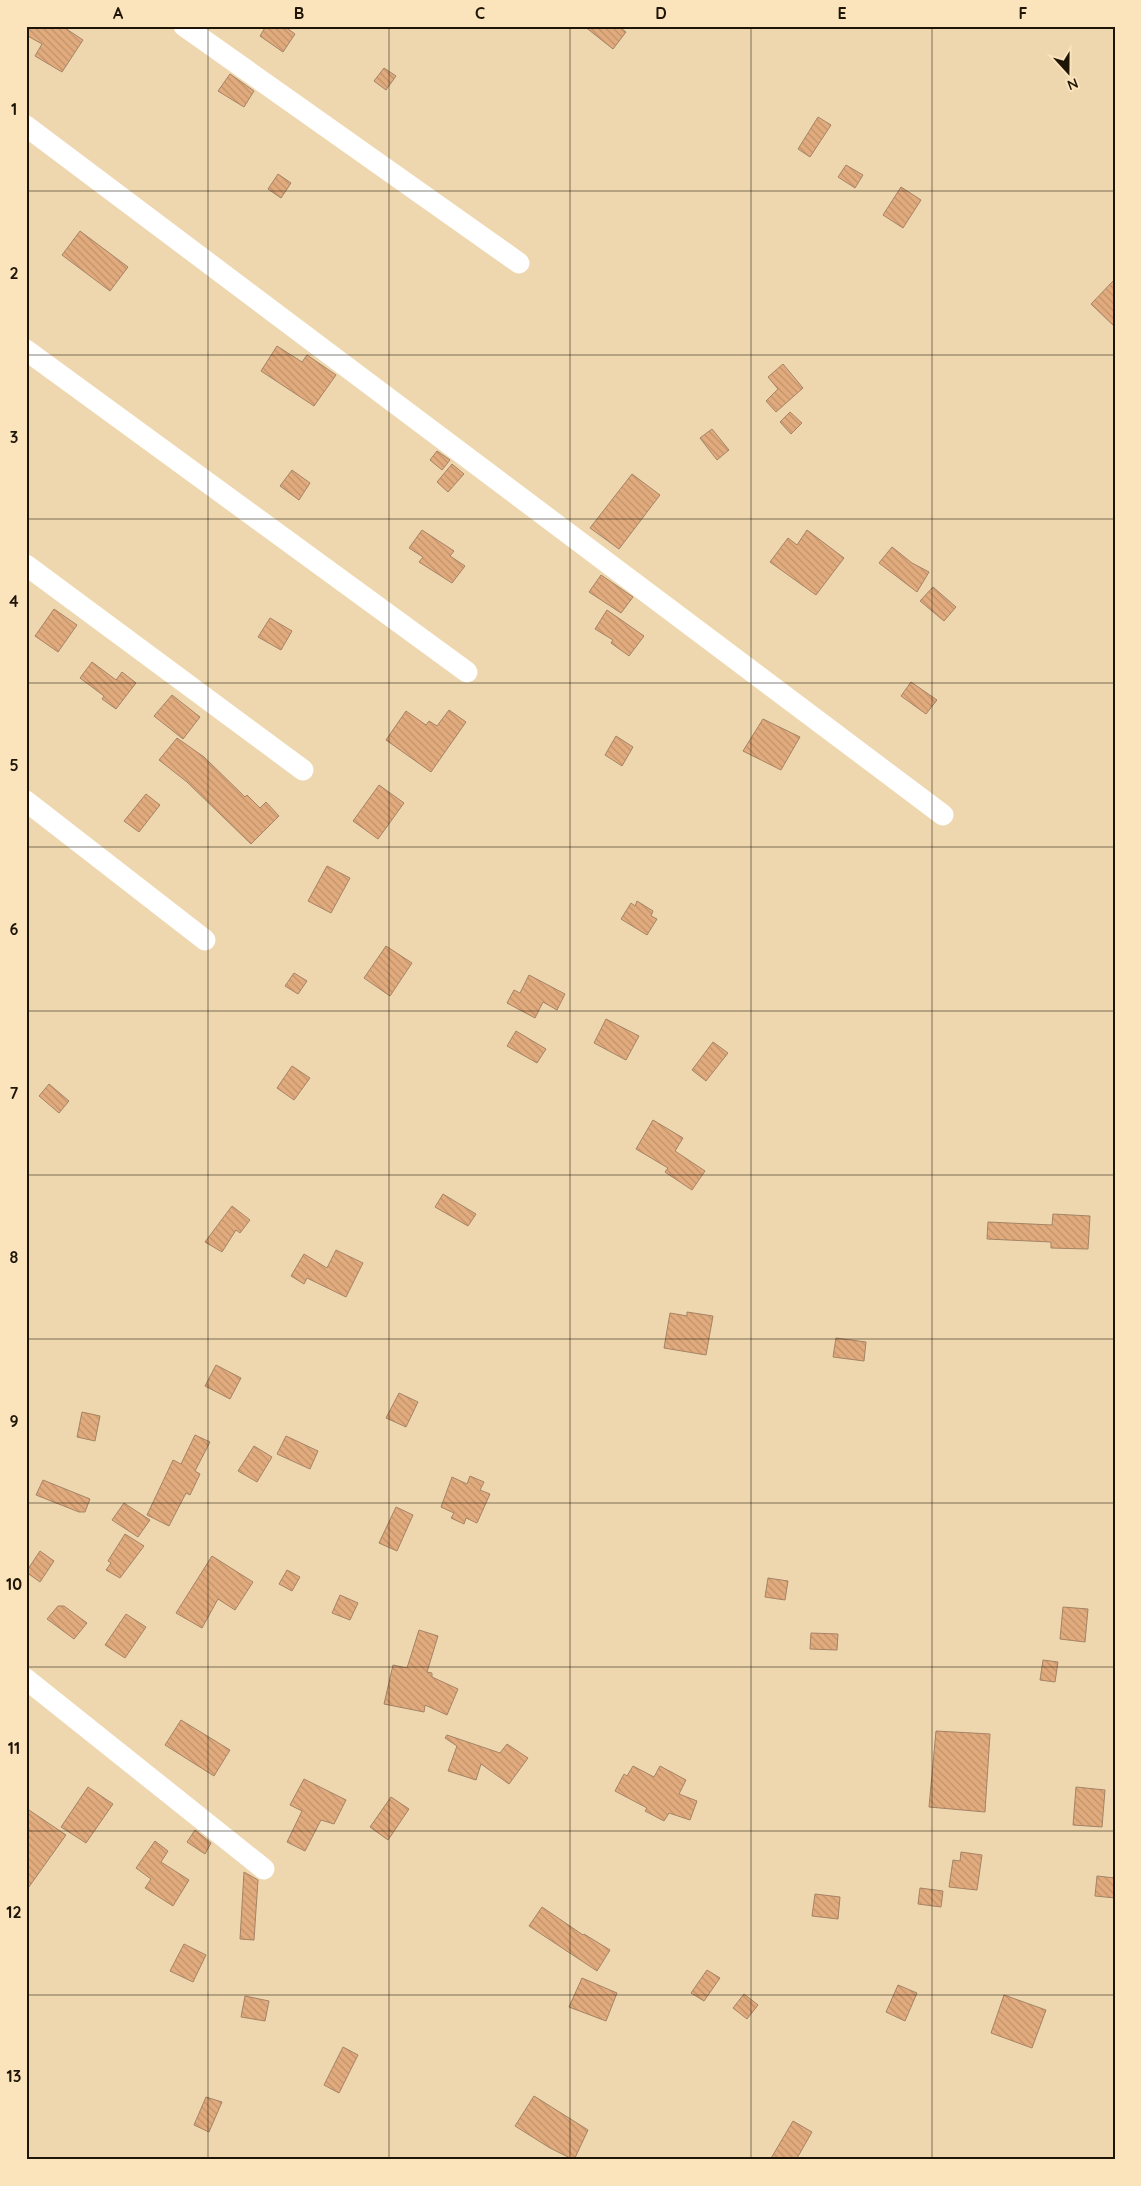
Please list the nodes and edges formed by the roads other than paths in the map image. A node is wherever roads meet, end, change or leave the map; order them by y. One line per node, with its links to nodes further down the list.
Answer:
1 (184, 26): 3 (street)
2 (26, 126): 9 (street)
3 (519, 263)
4 (26, 350): 6 (street)
5 (26, 564): 7 (street)
6 (467, 672)
7 (303, 770)
8 (26, 801): 10 (street)
9 (943, 815)
10 (205, 940)
11 (26, 1679): 12 (street)
12 (264, 1869)

